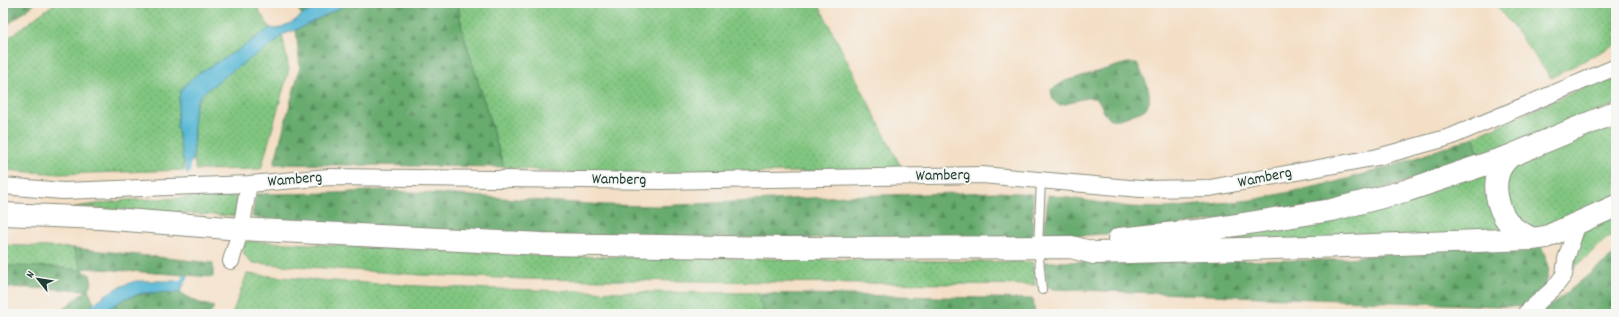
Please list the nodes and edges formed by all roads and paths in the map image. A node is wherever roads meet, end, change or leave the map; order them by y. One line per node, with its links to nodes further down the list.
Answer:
1 (1616, 67): 4 (street, Wamberg)
2 (1616, 112): 3 (main road)
3 (1510, 156): 11 (main road); 13 (main road)
4 (1041, 180): 5 (street, Wamberg); 12 (lane)
5 (249, 184): 6 (street, Wamberg); 10 (street, Wamberg)
6 (3, 186)
7 (1616, 206): 9 (main road)
8 (3, 214): 10 (main road)
9 (1578, 223): 11 (main road); 14 (street)
10 (241, 229): 12 (main road); 15 (street, Wamberg)
11 (1539, 238): 13 (main road); 14 (street)
12 (1038, 247): 13 (main road); 16 (lane)
13 (1071, 247)
14 (1566, 259): 17 (street)
15 (231, 261)
16 (1042, 290)
17 (1525, 314)

